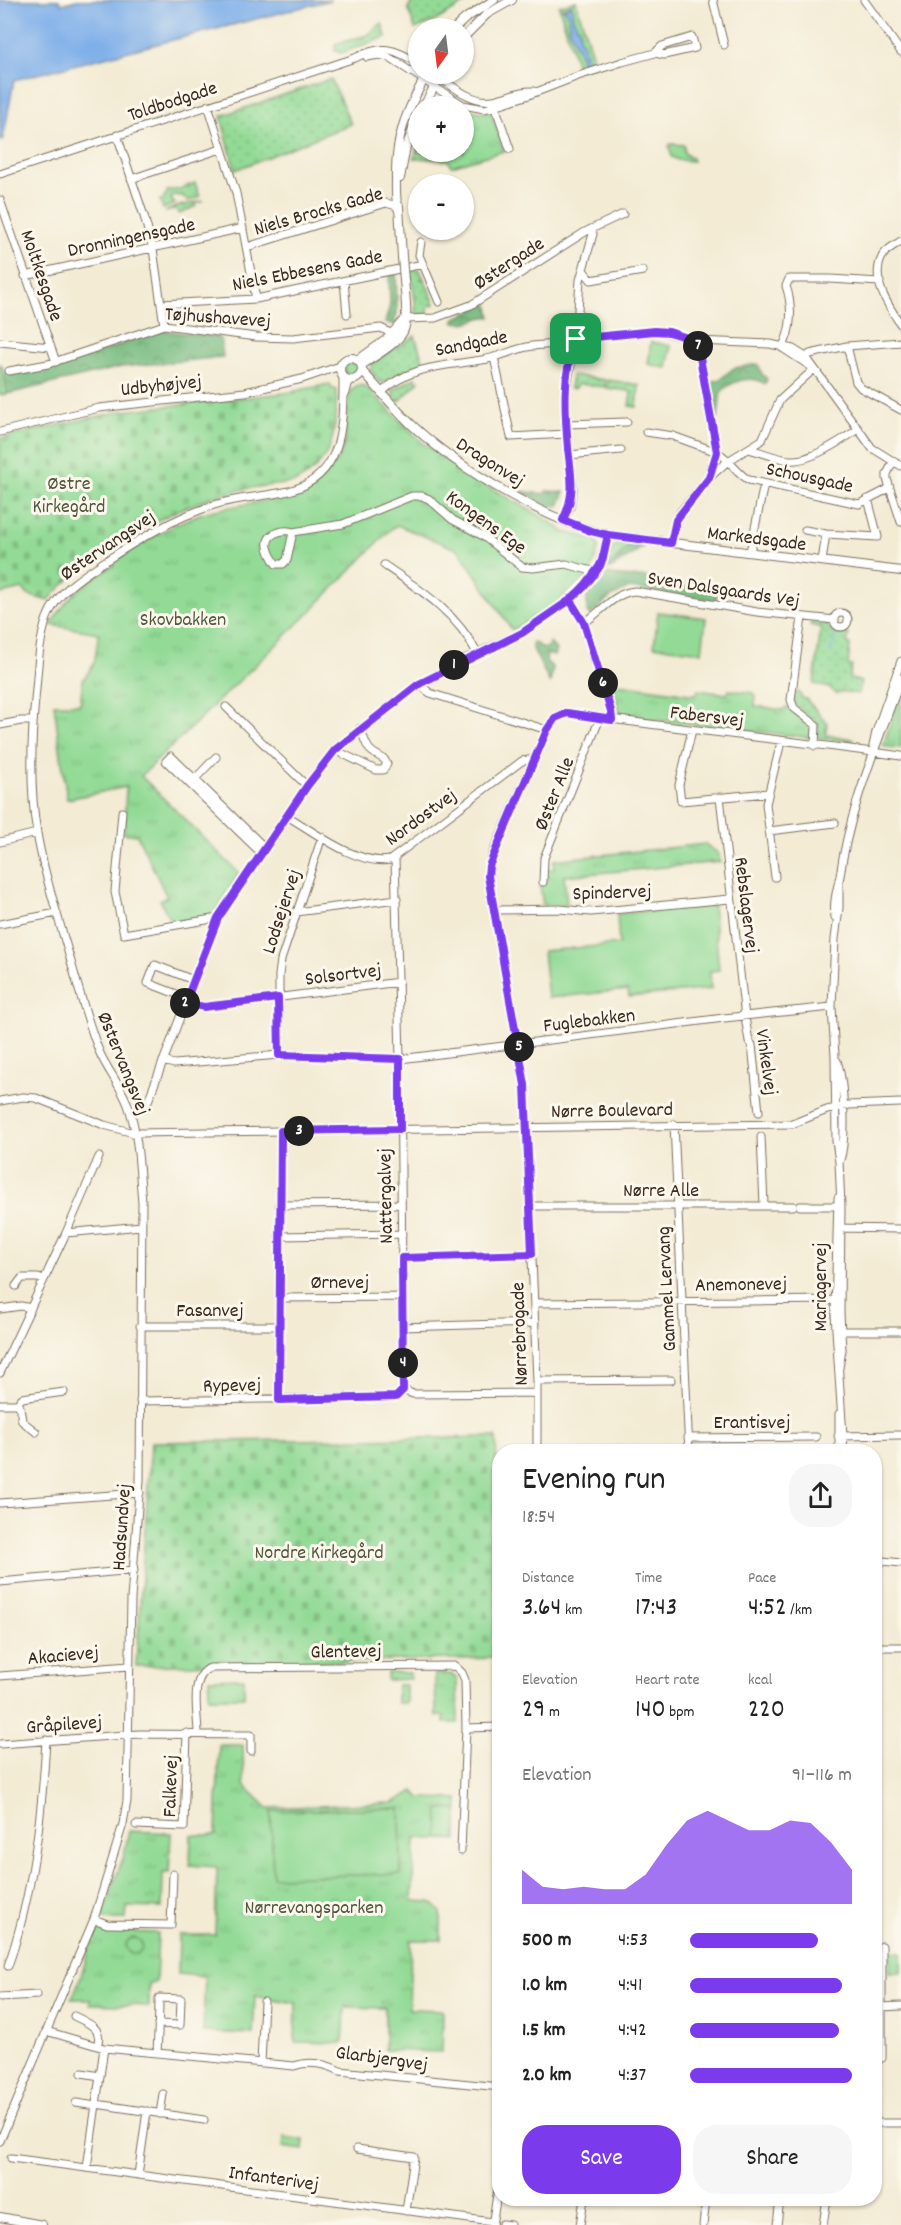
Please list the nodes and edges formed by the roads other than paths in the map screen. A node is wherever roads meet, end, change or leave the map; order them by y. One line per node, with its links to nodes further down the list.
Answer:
1 (494, 0): 5 (main road)
2 (512, 0): 6 (main road)
3 (713, 0): 7 (street)
4 (864, 0): 8 (street)
5 (466, 18)
6 (474, 27)
7 (724, 45)
8 (901, 52)
9 (656, 53): 9 (street); 19 (street)
10 (408, 57): 11 (street, Toldbodgade)
11 (355, 58): 12 (street, Toldbodgade); 20 (street, Toldbodgade)
12 (408, 68)
13 (421, 84): 28 (main road)
14 (432, 84): 17 (street, Toldbodgade)
15 (435, 84): 17 (main road)
16 (452, 84): 19 (street)
17 (434, 87): 18 (main road); 19 (street, Toldbodgade)
18 (429, 96)
19 (494, 103): 24 (street)
20 (208, 105): 21 (street, Toldbodgade); 23 (street)
21 (117, 135): 25 (street, Toldbodgade); 26 (street)
22 (408, 144): 28 (main road)
23 (221, 149): 26 (street); 30 (street)
24 (510, 149)
25 (0, 174)
26 (131, 179): 35 (street)
27 (0, 200): 39 (street, Moltkesgade)
28 (398, 208): 34 (street, Niels Brocks Gade); 46 (main road, bridge)
29 (623, 214): 31 (street, Østergade)
30 (243, 228): 34 (street); 35 (street, Dronningensgade)
31 (591, 229): 37 (street); 46 (street, Østergade)
32 (901, 241): 41 (street)
33 (421, 242): 36 (street)
34 (247, 247): 42 (street)
35 (153, 249): 39 (street, Dronningensgade); 44 (street)
36 (423, 264): 40 (street, Niels Ebbesens Gade); 43 (street)
37 (582, 270): 38 (street); 50 (street)
38 (643, 271)
39 (25, 276): 55 (street, Moltkesgade)
40 (344, 281): 42 (street, Niels Ebbesens Gade); 45 (street)
41 (880, 282): 48 (street); 56 (street)
42 (256, 299): 44 (street, Niels Ebbesens Gade)
43 (439, 302)
44 (161, 304): 47 (street)
45 (347, 314)
46 (405, 320): 49 (main road); 62 (main road)
47 (164, 325): 49 (street, Tøjhushavevej); 59 (street, Tøjhushavevej)
48 (901, 325)
49 (392, 334): 62 (main road)
50 (575, 341): 51 (street, Sandgade); 57 (street, Sandgade); 66 (street)
51 (697, 341): 56 (street); 73 (street)
52 (0, 342): 55 (street)
53 (901, 342): 54 (street)
54 (847, 346): 58 (street); 64 (street)
55 (50, 347): 59 (street, Moltkesgade)
56 (782, 348): 58 (street)
57 (494, 357): 63 (street, Sandgade); 70 (street)
58 (804, 359): 60 (street)
59 (56, 362): 61 (street, Tøjhushavevej)
60 (814, 369): 67 (street); 71 (street)
61 (9, 371)
62 (352, 371): 63 (main road, Dragonvej); 68 (street, Udbyhøjvej); 105 (street, Østervangsvej)
63 (378, 389): 82 (main road, Dragonvej)
64 (901, 410)
65 (627, 422): 66 (street)
66 (566, 424): 70 (street)
67 (859, 429): 71 (street); 76 (street)
68 (0, 432)
69 (646, 432): 73 (street, Schousgade)
70 (567, 434): 74 (street)
71 (749, 449): 75 (street)
72 (621, 450): 74 (street)
73 (717, 452): 75 (street, Schousgade); 78 (street)
74 (569, 455): 82 (street)
75 (728, 461): 78 (street); 79 (street, Schousgade)
76 (893, 462): 77 (street); 80 (street)
77 (901, 466)
78 (709, 478): 88 (street)
79 (764, 484): 81 (street, Schousgade); 89 (street)
80 (890, 488): 81 (street, Schousgade); 83 (street)
81 (868, 499): 86 (street)
82 (563, 520): 87 (main road, Dragonvej)
83 (901, 522)
84 (805, 530): 86 (street)
85 (293, 532): 85 (street, Kongens Ege); 93 (street, Kongens Ege)
86 (826, 534): 90 (street)
87 (608, 535): 88 (main road, Markedsgade); 93 (street)
88 (671, 543): 89 (main road, Markedsgade)
89 (750, 552): 90 (main road, Markedsgade)
90 (822, 561): 92 (main road, Markedsgade)
91 (384, 565): 98 (street)
92 (901, 571)
93 (596, 572): 94 (street)
94 (570, 600): 97 (street); 98 (street)
95 (802, 617): 96 (street, Sven Dalsgaards Vej); 97 (street, Sven Dalsgaards Vej); 111 (street)
96 (835, 620)
97 (584, 623): 104 (street)
98 (477, 653): 101 (street)
99 (901, 661): 113 (street, Mariagervej)
100 (901, 678): 113 (street, Mariagervej)
101 (419, 684): 107 (street); 108 (street)
102 (226, 707): 117 (street)
103 (600, 718): 104 (street, Fabersvej); 108 (street, Fabersvej); 130 (street, Øster Alle)
104 (612, 720): 109 (street, Fabersvej)
105 (33, 721): 106 (street); 124 (street, Østervangsvej)
106 (0, 725)
107 (360, 728): 112 (street); 112 (street)
108 (547, 730): 116 (street)
109 (692, 730): 110 (street, Fabersvej); 119 (street)
110 (781, 742): 111 (street, Fabersvej); 118 (street)
111 (815, 746): 113 (street, Fabersvej)
112 (335, 750): 117 (street)
113 (873, 751): 114 (street, Fabersvej); 142 (street, Mariagervej)
114 (901, 756)
115 (216, 757): 127 (street)
116 (535, 759): 128 (street, Nordostvej); 133 (street, Nørrebrogade)
117 (307, 786): 121 (street)
118 (768, 793): 119 (street); 123 (street)
119 (720, 797): 132 (street, Rebslagervej)
120 (122, 812): 136 (street)
121 (287, 816): 125 (street, Nordostvej); 127 (street)
122 (835, 823): 123 (street)
123 (769, 831): 129 (street)
124 (37, 833): 126 (street); 135 (street, Østervangsvej)
125 (322, 837): 128 (street, Nordostvej); 134 (street, Lodsejervej)
126 (0, 842)
127 (263, 850): 136 (street)
128 (396, 857): 131 (street, Nattergalvej)
129 (775, 877)
130 (543, 882)
131 (398, 899): 134 (street); 139 (street, Nattergalvej)
132 (730, 899): 133 (street, Spindervej); 143 (street, Rebslagervej)
133 (495, 910): 144 (street, Nørrebrogade)
134 (297, 912): 140 (street, Lodsejervej)
135 (57, 913): 137 (street); 157 (street, Østervangsvej)
136 (218, 918): 138 (street)
137 (0, 924)
138 (193, 980): 141 (street); 141 (street, Solsortvej)
139 (399, 982): 140 (street, Solsortvej); 146 (street, Nattergalvej)
140 (278, 998): 141 (street, Solsortvej); 145 (street)
141 (186, 1000): 147 (street)
142 (832, 1006): 143 (street, Fuglebakken); 150 (street, Mariagervej)
143 (745, 1017): 144 (street, Fuglebakken); 152 (street, Vinkelvej)
144 (519, 1044): 146 (street, Fuglebakken); 154 (street, Nørrebrogade)
145 (279, 1055): 146 (street, Fuglebakken); 147 (street, Fuglebakken)
146 (400, 1059): 155 (street, Nattergalvej)
147 (163, 1061): 151 (street)
148 (0, 1101): 157 (street, Nørre Boulevard)
149 (901, 1104): 150 (street, Nørre Boulevard)
150 (839, 1107): 153 (street, Nørre Boulevard); 165 (street, Mariagervej)
151 (145, 1109)
152 (759, 1112)
153 (674, 1124): 154 (street, Nørre Boulevard); 162 (street, Gammel Lervang)
154 (527, 1128): 155 (street, Nørre Boulevard); 164 (street, Nørrebrogade)
155 (400, 1129): 156 (street, Nørre Boulevard); 160 (street, Nattergalvej)
156 (281, 1131): 157 (street, Nørre Boulevard); 161 (street)
157 (134, 1133): 166 (street, Hadsundvej)
158 (761, 1137): 163 (street)
159 (99, 1157): 169 (street)
160 (401, 1204): 161 (street); 170 (street, Nattergalvej)
161 (279, 1205): 171 (street)
162 (678, 1205): 163 (street, Nørre Alle); 164 (street, Nørre Alle); 179 (street, Gammel Lervang)
163 (764, 1205): 165 (street, Nørre Alle)
164 (530, 1206): 172 (street, Nørrebrogade)
165 (839, 1206): 167 (street, Mariagervej)
166 (141, 1226): 169 (street); 184 (street, Hadsundvej)
167 (838, 1228): 168 (street); 178 (street, Mariagervej)
168 (901, 1229)
169 (66, 1233): 174 (street)
170 (402, 1234): 171 (street); 173 (street, Nattergalvej)
171 (279, 1236): 177 (street)
172 (532, 1254): 173 (street); 180 (street, Nørrebrogade)
173 (402, 1258): 176 (street, Nattergalvej)
174 (43, 1281): 175 (street); 181 (street)
175 (16, 1286)
176 (402, 1297): 177 (street, Ørnevej); 186 (street, Nattergalvej)
177 (279, 1298): 185 (street)
178 (837, 1299): 179 (street, Anemonevej); 187 (street, Mariagervej)
179 (682, 1301): 180 (street, Anemonevej); 202 (street, Gammel Lervang)
180 (534, 1303): 183 (street, Nørrebrogade)
181 (31, 1308): 182 (street); 189 (street)
182 (0, 1309)
183 (534, 1323): 186 (street); 191 (street, Nørrebrogade)
184 (140, 1326): 185 (street, Fasanvej); 196 (street, Hadsundvej)
185 (279, 1326): 195 (street)
186 (402, 1327): 192 (street, Nattergalvej)
187 (838, 1331): 188 (street); 201 (street, Mariagervej)
188 (901, 1331)
189 (0, 1373)
190 (671, 1380): 191 (street)
191 (537, 1381): 194 (street, Nørrebrogade)
192 (403, 1390): 194 (street, Rypevej); 195 (street, Rypevej)
193 (64, 1392): 198 (street)
194 (537, 1393): 204 (street, Nørrebrogade)
195 (279, 1400): 196 (street, Rypevej)
196 (140, 1401): 208 (street, Hadsundvej)
197 (0, 1404): 198 (street)
198 (17, 1404): 199 (street)
199 (36, 1432)
200 (901, 1435): 201 (street)
201 (841, 1436): 206 (street, Mariagervej); 207 (street, Mariagervej)
202 (688, 1437): 203 (street, Erantisvej); 205 (street, Gammel Lervang)
203 (816, 1437)
204 (537, 1444)
205 (688, 1444)
206 (840, 1444)
207 (842, 1444)
208 (140, 1493): 209 (street); 212 (street, Hadsundvej)
209 (0, 1503)
210 (882, 1561): 211 (street)
211 (901, 1563)
212 (134, 1570): 213 (street); 216 (street, Hadsundvej)
213 (0, 1582)
214 (882, 1647): 215 (street)
215 (901, 1647)
216 (129, 1666): 217 (street, Akacievej); 222 (street, Hadsundvej)
217 (0, 1676)
218 (492, 1727): 219 (street)
219 (466, 1728): 221 (street, Glentevej); 227 (street)
220 (187, 1733): 221 (street); 222 (street); 226 (street, Falkevej)
221 (198, 1734): 225 (street)
222 (129, 1735): 223 (street, Gråpilevej); 229 (street, Hadsundvej)
223 (45, 1740): 224 (street, Gråpilevej); 231 (street)
224 (0, 1744)
225 (251, 1751)
226 (136, 1825)
227 (461, 1851)
228 (173, 1874): 229 (street)
229 (94, 1919): 240 (street, Hadsundvej)
230 (882, 1946): 234 (street)
231 (8, 1966)
232 (37, 1995): 233 (street)
233 (0, 1997)
234 (882, 1999)
235 (264, 2002): 243 (street)
236 (882, 2004): 237 (street)
237 (901, 2006)
238 (74, 2016): 241 (street)
239 (158, 2024): 239 (street); 242 (street)
240 (46, 2031): 241 (street, Glarbjergvej); 253 (street, Hadsundvej)
241 (101, 2047): 242 (street, Glarbjergvej); 245 (street)
242 (157, 2053): 243 (street, Glarbjergvej)
243 (261, 2063): 246 (street, Glarbjergvej)
244 (82, 2073): 245 (street)
245 (100, 2076): 249 (street)
246 (492, 2086)
247 (163, 2094): 251 (street)
248 (76, 2103): 249 (street)
249 (96, 2105): 250 (street); 259 (street)
250 (147, 2112): 251 (street); 260 (street)
251 (160, 2114): 252 (street)
252 (204, 2120)
253 (4, 2122): 256 (street, Hadsundvej)
254 (882, 2123): 255 (street)
255 (901, 2123)
256 (0, 2141)
257 (357, 2149): 266 (street)
258 (11, 2158): 259 (street, Infanterivej)
259 (87, 2168): 260 (street, Infanterivej)
260 (138, 2175): 266 (street, Infanterivej)
261 (495, 2206): 270 (street)
262 (583, 2206): 272 (street)
263 (705, 2206): 273 (street)
264 (779, 2206): 274 (street)
265 (826, 2206): 275 (street)
266 (406, 2211): 270 (street, Infanterivej)
267 (0, 2217): 269 (main road)
268 (0, 2222): 269 (main road)
269 (30, 2223): 271 (main road)
270 (492, 2224)
271 (42, 2225)
272 (580, 2225)
273 (703, 2225)
274 (777, 2225)
275 (822, 2225)

